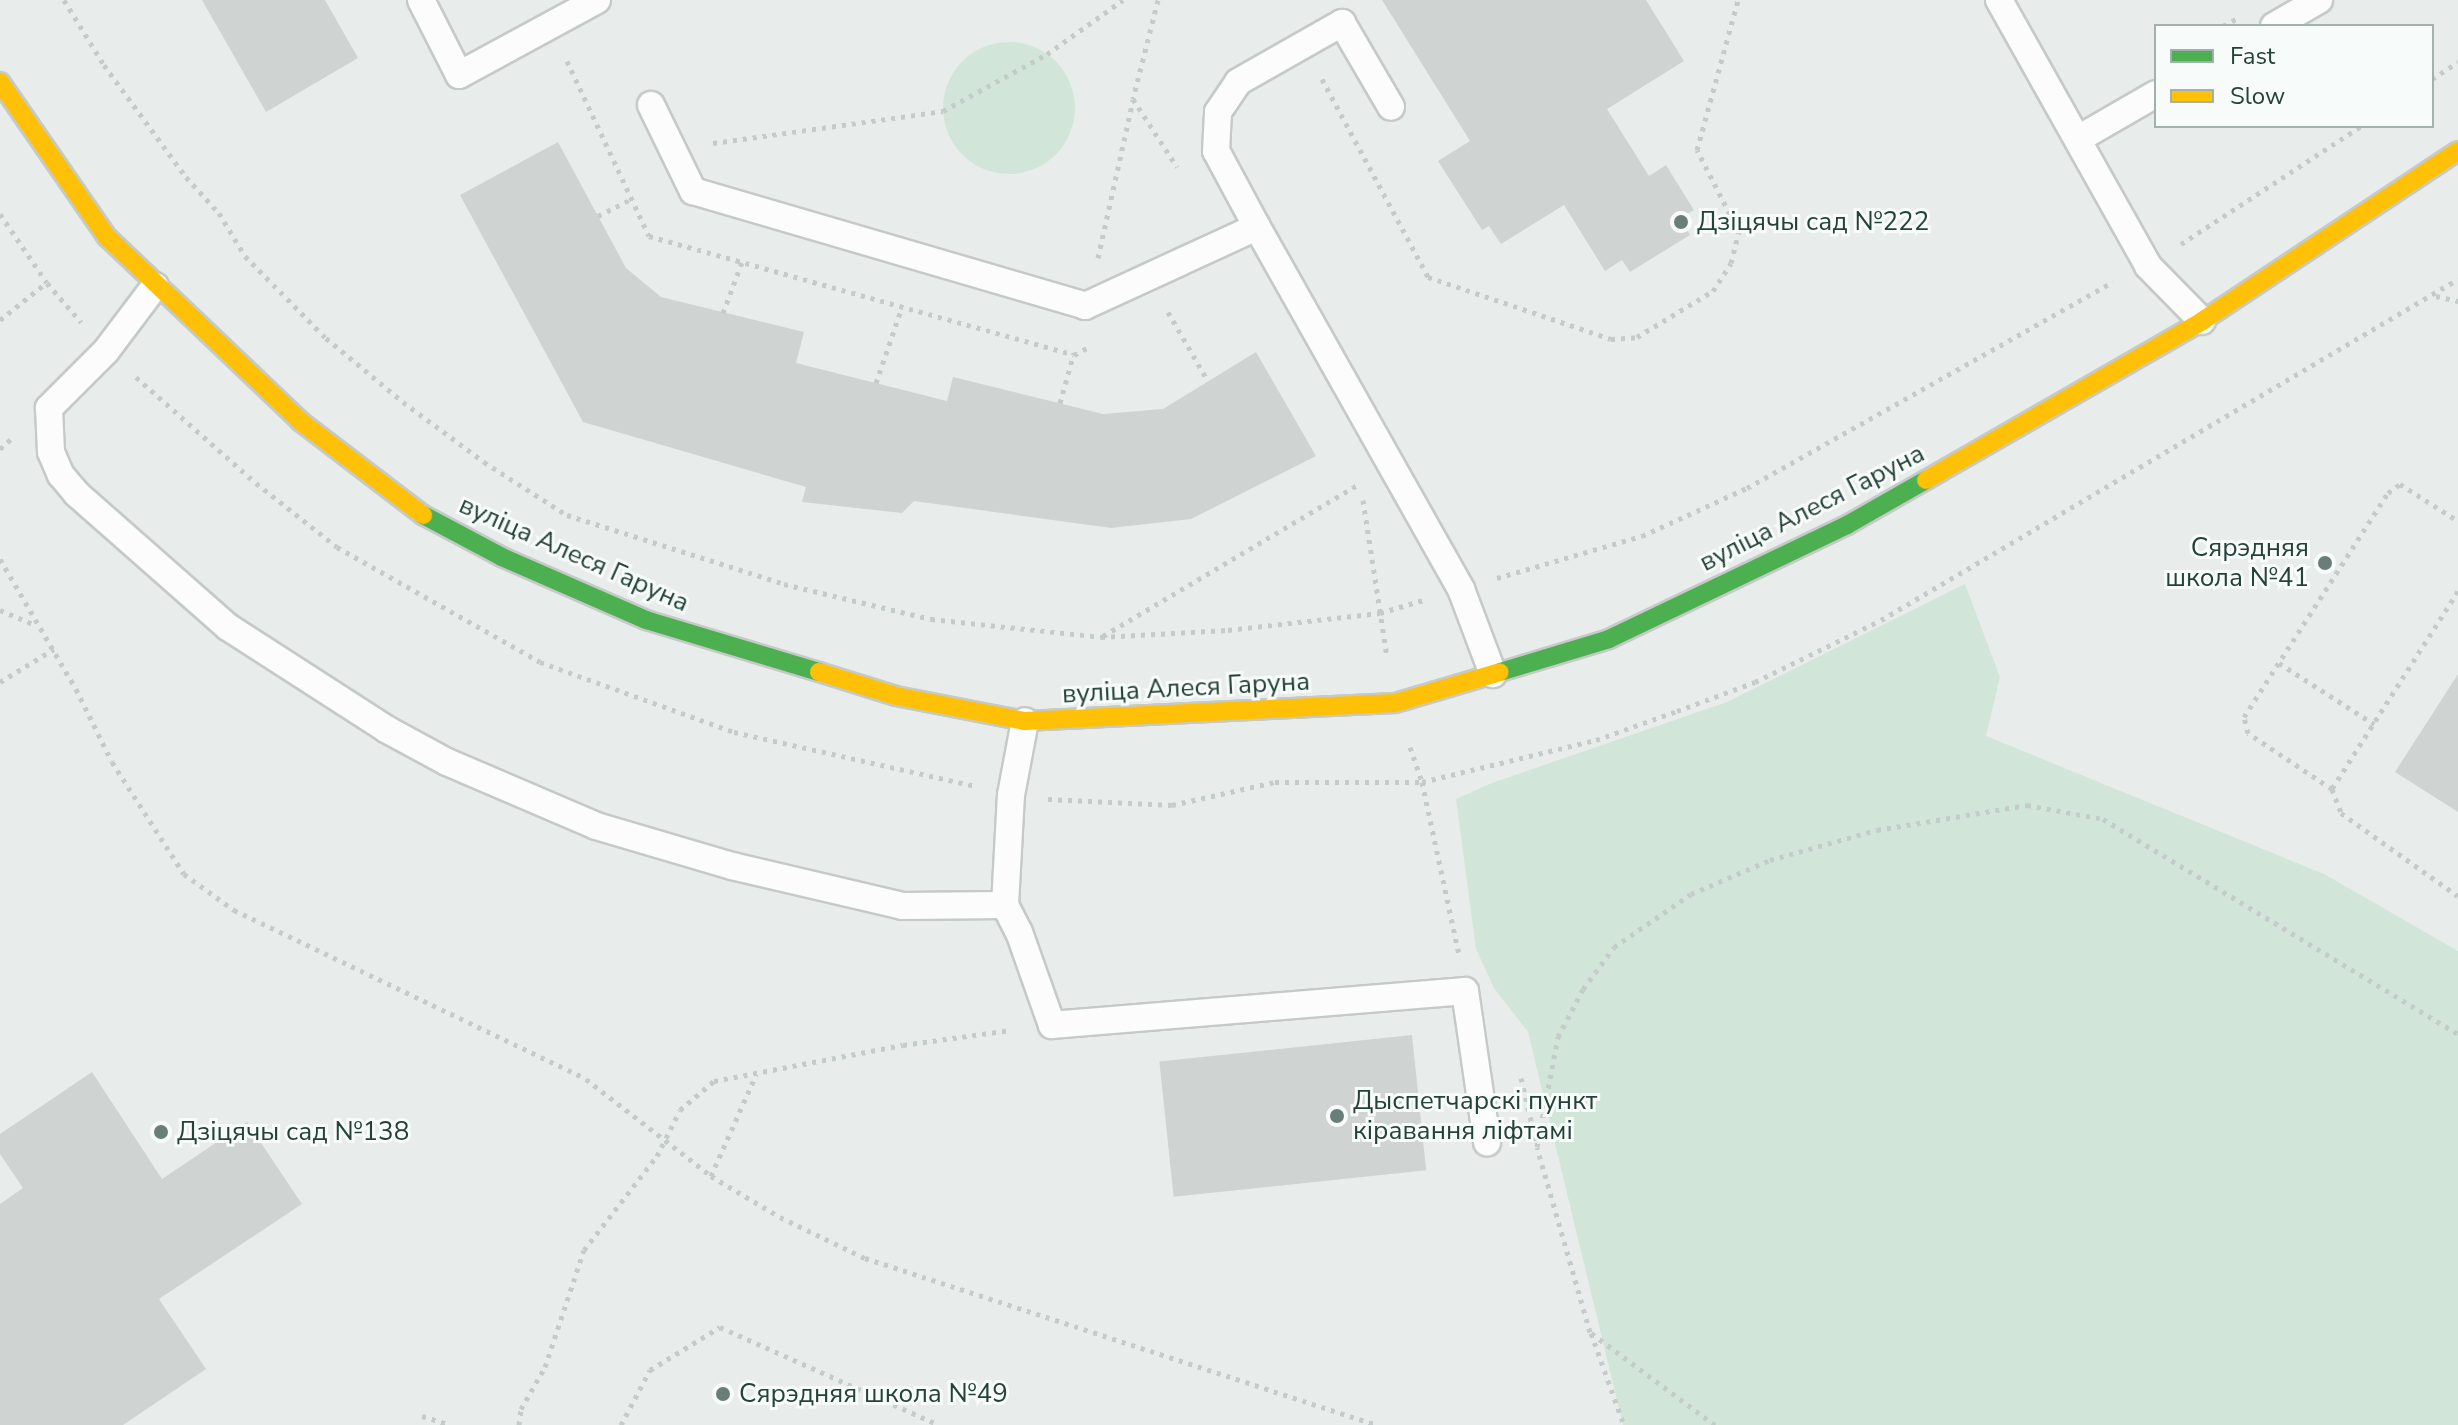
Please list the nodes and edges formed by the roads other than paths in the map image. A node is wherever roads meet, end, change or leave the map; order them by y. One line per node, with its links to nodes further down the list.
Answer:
1 (421, 0): 2 (lane)
2 (597, 0)
3 (1999, 0): 10 (lane)
4 (2319, 0): 5 (lane)
5 (2277, 24)
6 (0, 82): 13 (street, вуліца Алеся Гаруна)
7 (2154, 95): 10 (lane)
8 (651, 105): 12 (lane)
9 (1391, 107): 12 (lane)
10 (2078, 139): 14 (lane)
11 (2458, 151): 14 (street, вуліца Алеся Гаруна)
12 (1257, 227): 15 (lane)
13 (155, 286): 16 (street, вуліца Алеся Гаруна); 17 (lane)
14 (2202, 321): 15 (street, вуліца Алеся Гаруна)
15 (1493, 674): 16 (street, вуліца Алеся Гаруна)
16 (1025, 721): 17 (lane)
17 (1005, 905): 18 (lane)
18 (1487, 1142)

